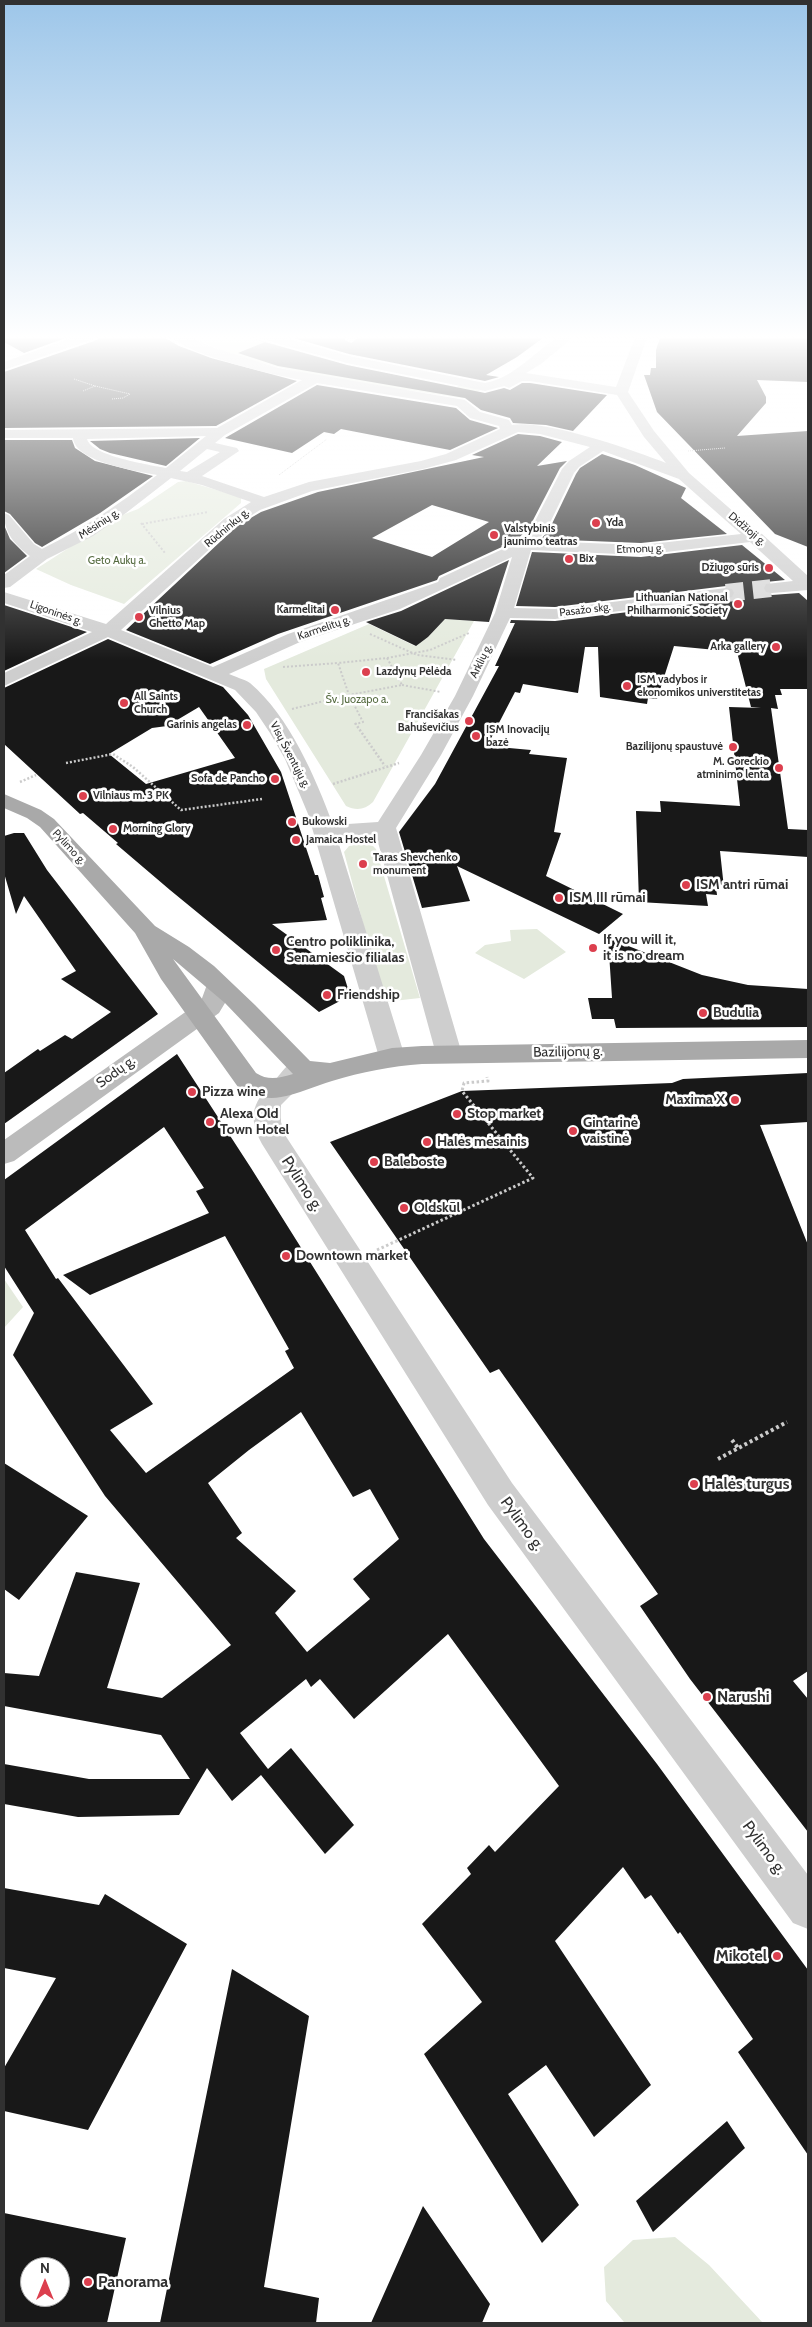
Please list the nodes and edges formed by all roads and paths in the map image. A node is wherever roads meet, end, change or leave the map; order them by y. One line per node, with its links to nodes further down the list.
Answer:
1 (80, 444): 11 (street)
2 (321, 444): 14 (path)
3 (484, 444): 16 (street, Rūdninkų g.)
4 (596, 444): 8 (street)
5 (641, 444): 8 (street)
6 (657, 444): 12 (street, Didžioji g.)
7 (206, 445): 11 (street, Mėsinių g.); 13 (street)
8 (602, 445): 12 (street); 21 (street, Arklių g.)
9 (725, 448): 10 (path)
10 (688, 451)
11 (171, 472): 13 (street); 17 (street, Mėsinių g.)
12 (684, 476): 20 (street, Didžioji g.)
13 (190, 477): 15 (street)
14 (272, 480)
15 (245, 495): 16 (street); 19 (path)
16 (262, 501): 25 (street, Rūdninkų g.)
17 (121, 510): 19 (path); 24 (street, Mėsinių g.)
18 (4, 518): 24 (street)
19 (142, 524): 25 (path)
20 (756, 537): 21 (street, Etmonų g.); 23 (street, Didžioji g.)
21 (524, 545): 31 (street, Arklių g.); 32 (street, Karmelitų g.)
22 (796, 554): 23 (street)
23 (776, 555): 27 (street, Didžioji g.)
24 (41, 556): 26 (street, Mėsinių g.)
25 (182, 566): 33 (street, Rūdninkų g.)
26 (4, 584)
27 (808, 584): 28 (street)
28 (772, 588)
29 (726, 593): 31 (street, Pasažo skg.)
30 (4, 597): 33 (street, Ligoninės g.)
31 (504, 612): 34 (path); 36 (street, Arklių g.)
32 (346, 620): 34 (path); 37 (street, Karmelitų g.)
33 (108, 631): 37 (street, Visų Šventųjų g.); 38 (street, Rūdninkų g.)
34 (417, 655): 35 (path); 36 (path)
35 (387, 658): 39 (path); 40 (path)
36 (480, 662): 41 (street, Arklių g.)
37 (213, 674): 42 (street, Visų Šventųjų g.)
38 (4, 680)
39 (402, 685): 40 (path); 41 (path)
40 (349, 695): 42 (path); 45 (path)
41 (464, 696): 43 (street, Arklių g.)
42 (267, 715): 48 (street, Visų Šventųjų g.)
43 (431, 755): 45 (path); 51 (street, Arklių g.)
44 (66, 763): 49 (path)
45 (385, 766): 48 (path)
46 (36, 775): 47 (path)
47 (20, 782)
48 (310, 792): 52 (street, Visų Šventųjų g.)
49 (262, 799)
50 (6, 804): 53 (main road, Pylimo g.)
51 (385, 828): 52 (street); 57 (street)
52 (324, 832): 59 (street, Visų Šventųjų g.)
53 (145, 929): 54 (main road, Pylimo g.); 55 (main road, Pylimo g.)
54 (218, 985): 55 (main road, Sodų g.); 60 (main road, Pylimo g.)
55 (198, 1015): 61 (main road, Pylimo g.); 63 (main road, Sodų g.)
56 (808, 1049): 58 (main road, Bazilijonų g.)
57 (449, 1054): 58 (main road, Bazilijonų g.); 59 (main road, Bazilijonų g.)
58 (484, 1054): 64 (path)
59 (392, 1057): 60 (main road, Bazilijonų g.)
60 (289, 1077): 61 (main road); 62 (street)
61 (247, 1080): 62 (street, Pylimo g.)
62 (265, 1119): 69 (street, Pylimo g.)
63 (4, 1154)
64 (399, 1242)
65 (787, 1422): 67 (path)
66 (732, 1440): 67 (path)
67 (738, 1448): 68 (path)
68 (718, 1459)
69 (808, 1908)

